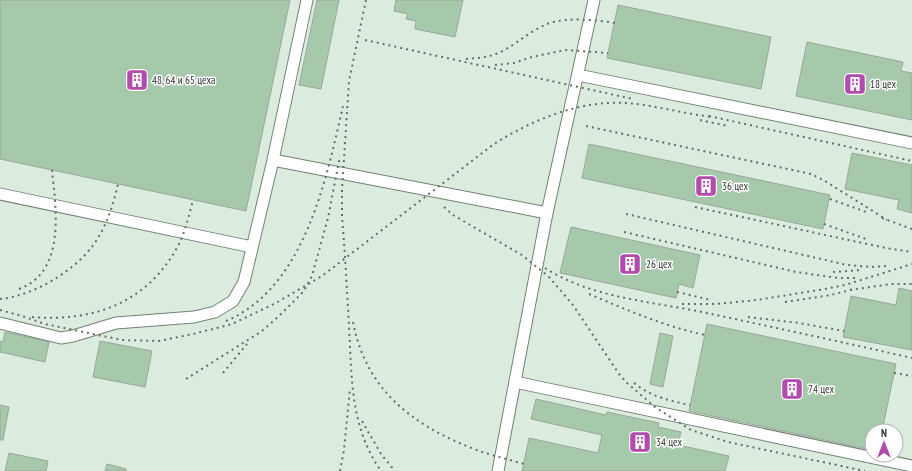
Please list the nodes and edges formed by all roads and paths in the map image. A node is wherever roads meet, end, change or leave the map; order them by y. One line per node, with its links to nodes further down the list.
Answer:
1 (307, 0): 5 (lane)
2 (594, 0): 3 (lane)
3 (578, 75): 4 (lane); 7 (lane)
4 (912, 143)
5 (273, 160): 7 (lane); 8 (lane)
6 (0, 194): 8 (lane)
7 (547, 213): 10 (lane)
8 (252, 247): 9 (lane)
9 (0, 323)
10 (515, 382): 11 (lane); 12 (lane)
11 (912, 466)
12 (498, 471)

